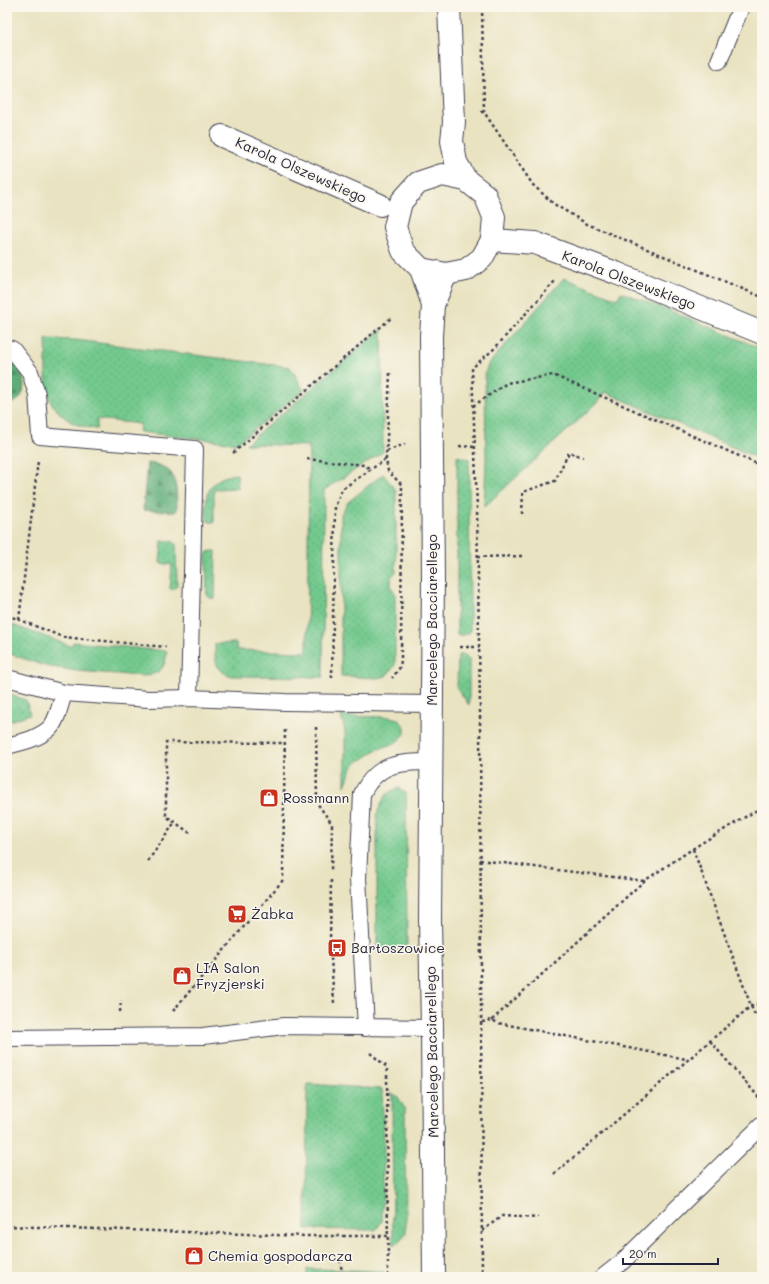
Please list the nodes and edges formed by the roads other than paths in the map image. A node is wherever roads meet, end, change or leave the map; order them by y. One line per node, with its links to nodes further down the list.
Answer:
1 (449, 7): 5 (street)
2 (741, 7): 3 (lane)
3 (719, 62)
4 (222, 136): 9 (street, Karola Olszewskiego)
5 (452, 141): 6 (street); 7 (street)
6 (442, 175): 7 (street); 8 (street)
7 (466, 180): 10 (street)
8 (401, 202): 9 (street); 11 (street)
9 (380, 205): 11 (street)
10 (494, 217): 12 (street); 13 (street)
11 (396, 227): 14 (street)
12 (492, 240): 13 (street, Karola Olszewskiego); 15 (street)
13 (535, 243): 17 (street, Karola Olszewskiego)
14 (421, 269): 15 (street); 16 (street)
15 (446, 274): 16 (street, Marcelego Bacciarellego)
16 (433, 305): 22 (street, Marcelego Bacciarellego)
17 (762, 333)
18 (7, 348): 21 (lane)
19 (7, 678): 20 (lane)
20 (64, 693): 21 (lane); 23 (lane)
21 (189, 698): 22 (lane)
22 (432, 704): 24 (street, Marcelego Bacciarellego)
23 (7, 746)
24 (431, 762): 25 (lane); 26 (street, Marcelego Bacciarellego)
25 (366, 1028): 26 (lane); 27 (lane)
26 (432, 1028): 29 (street, Marcelego Bacciarellego)
27 (7, 1038)
28 (762, 1125): 30 (lane)
29 (434, 1277)
30 (603, 1277)

